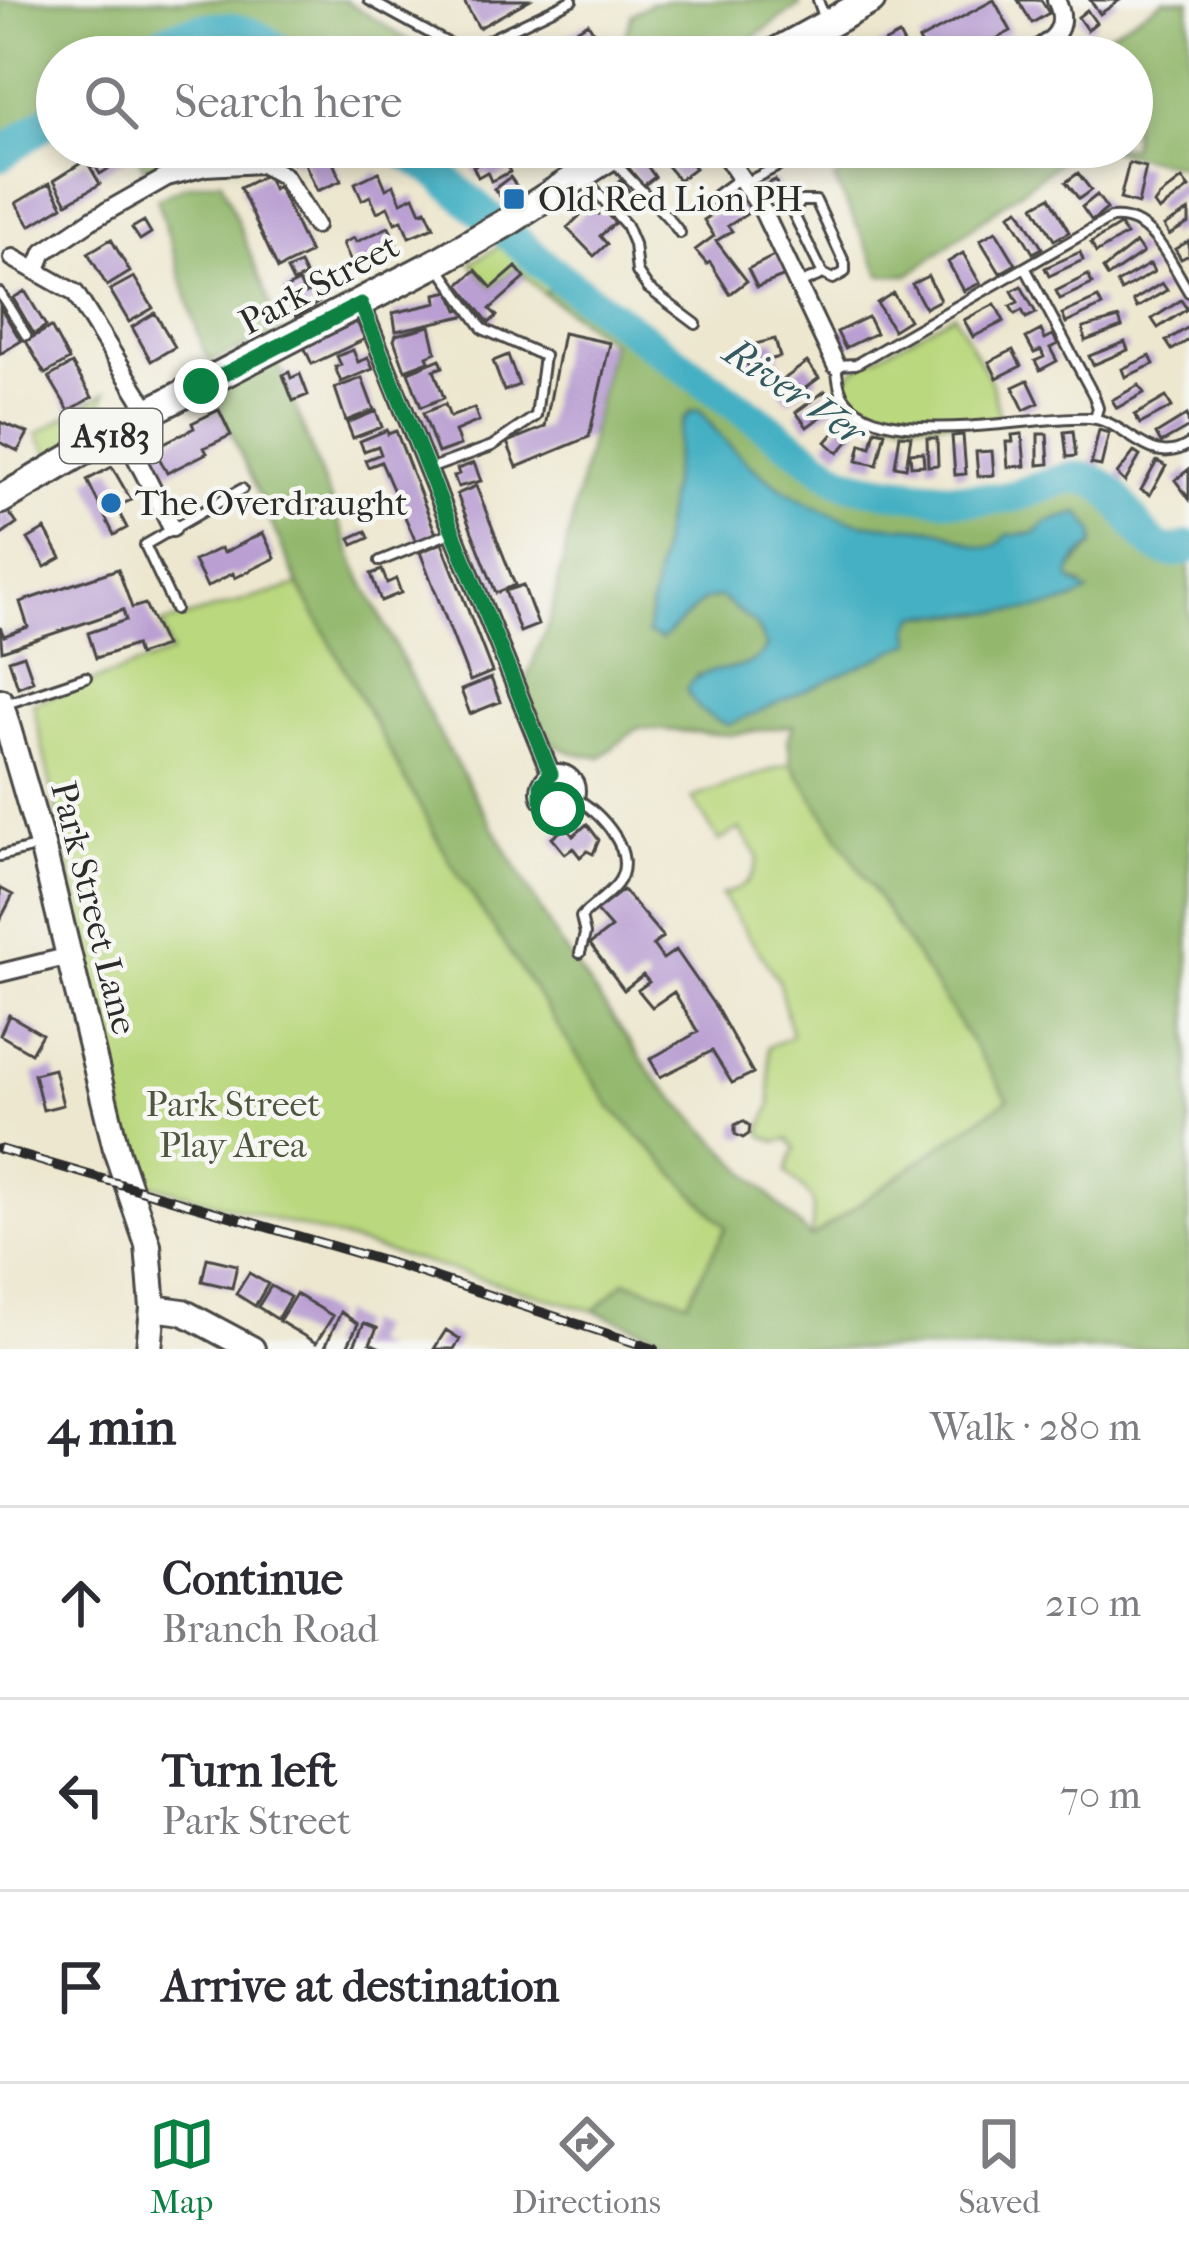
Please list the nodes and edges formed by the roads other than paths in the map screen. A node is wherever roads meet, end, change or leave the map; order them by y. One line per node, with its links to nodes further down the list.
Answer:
1 (369, 0): 6 (lane)
2 (871, 0): 5 (main road)
3 (1056, 0): 9 (street)
4 (568, 1): 7 (lane)
5 (823, 12): 8 (main road)
6 (434, 36)
7 (497, 36)
8 (793, 36)
9 (1055, 36)
10 (198, 168): 23 (street)
11 (269, 168): 19 (street)
12 (592, 168): 16 (main road, A5183)
13 (624, 168): 20 (lane)
14 (736, 168): 17 (street)
15 (770, 168): 17 (lane)
16 (581, 175): 21 (main road, Park Street / A5183); 30 (lane)
17 (744, 179): 18 (lane); 26 (street)
18 (699, 208)
19 (315, 225)
20 (680, 233)
21 (436, 263): 29 (main road, Park Street / A5183); 37 (lane)
22 (7, 264): 23 (street)
23 (37, 269): 33 (street)
24 (1026, 269): 27 (lane); 32 (lane); 34 (lane)
25 (823, 274): 25 (lane); 26 (lane)
26 (800, 284): 32 (street)
27 (1189, 292)
28 (0, 293): 31 (lane)
29 (361, 304): 33 (main road, Park Street / A5183); 37 (street)
30 (696, 324)
31 (26, 334)
32 (836, 365): 34 (lane)
33 (148, 412): 35 (main road, Park Street / A5183)
34 (1095, 418): 36 (lane)
35 (122, 430): 39 (main road, Park Street / A5183); 40 (street)
36 (1189, 444)
37 (429, 470): 41 (street)
38 (242, 489): 40 (lane)
39 (0, 500)
40 (172, 527): 43 (lane)
41 (452, 532): 42 (lane); 47 (street)
42 (380, 561)
43 (175, 609)
44 (86, 676): 45 (lane)
45 (1, 703): 46 (street, Park Street Lane)
46 (9, 752): 49 (street, Park Street Lane)
47 (551, 774): 48 (street); 48 (street)
48 (575, 798): 51 (lane)
49 (42, 845): 50 (lane); 52 (street, Park Street Lane)
50 (0, 856)
51 (580, 953)
52 (70, 956): 53 (street); 54 (street, Park Street Lane)
53 (0, 973)
54 (153, 1308): 55 (street, Park Street Lane); 56 (street)
55 (149, 1349)
56 (252, 1349)

